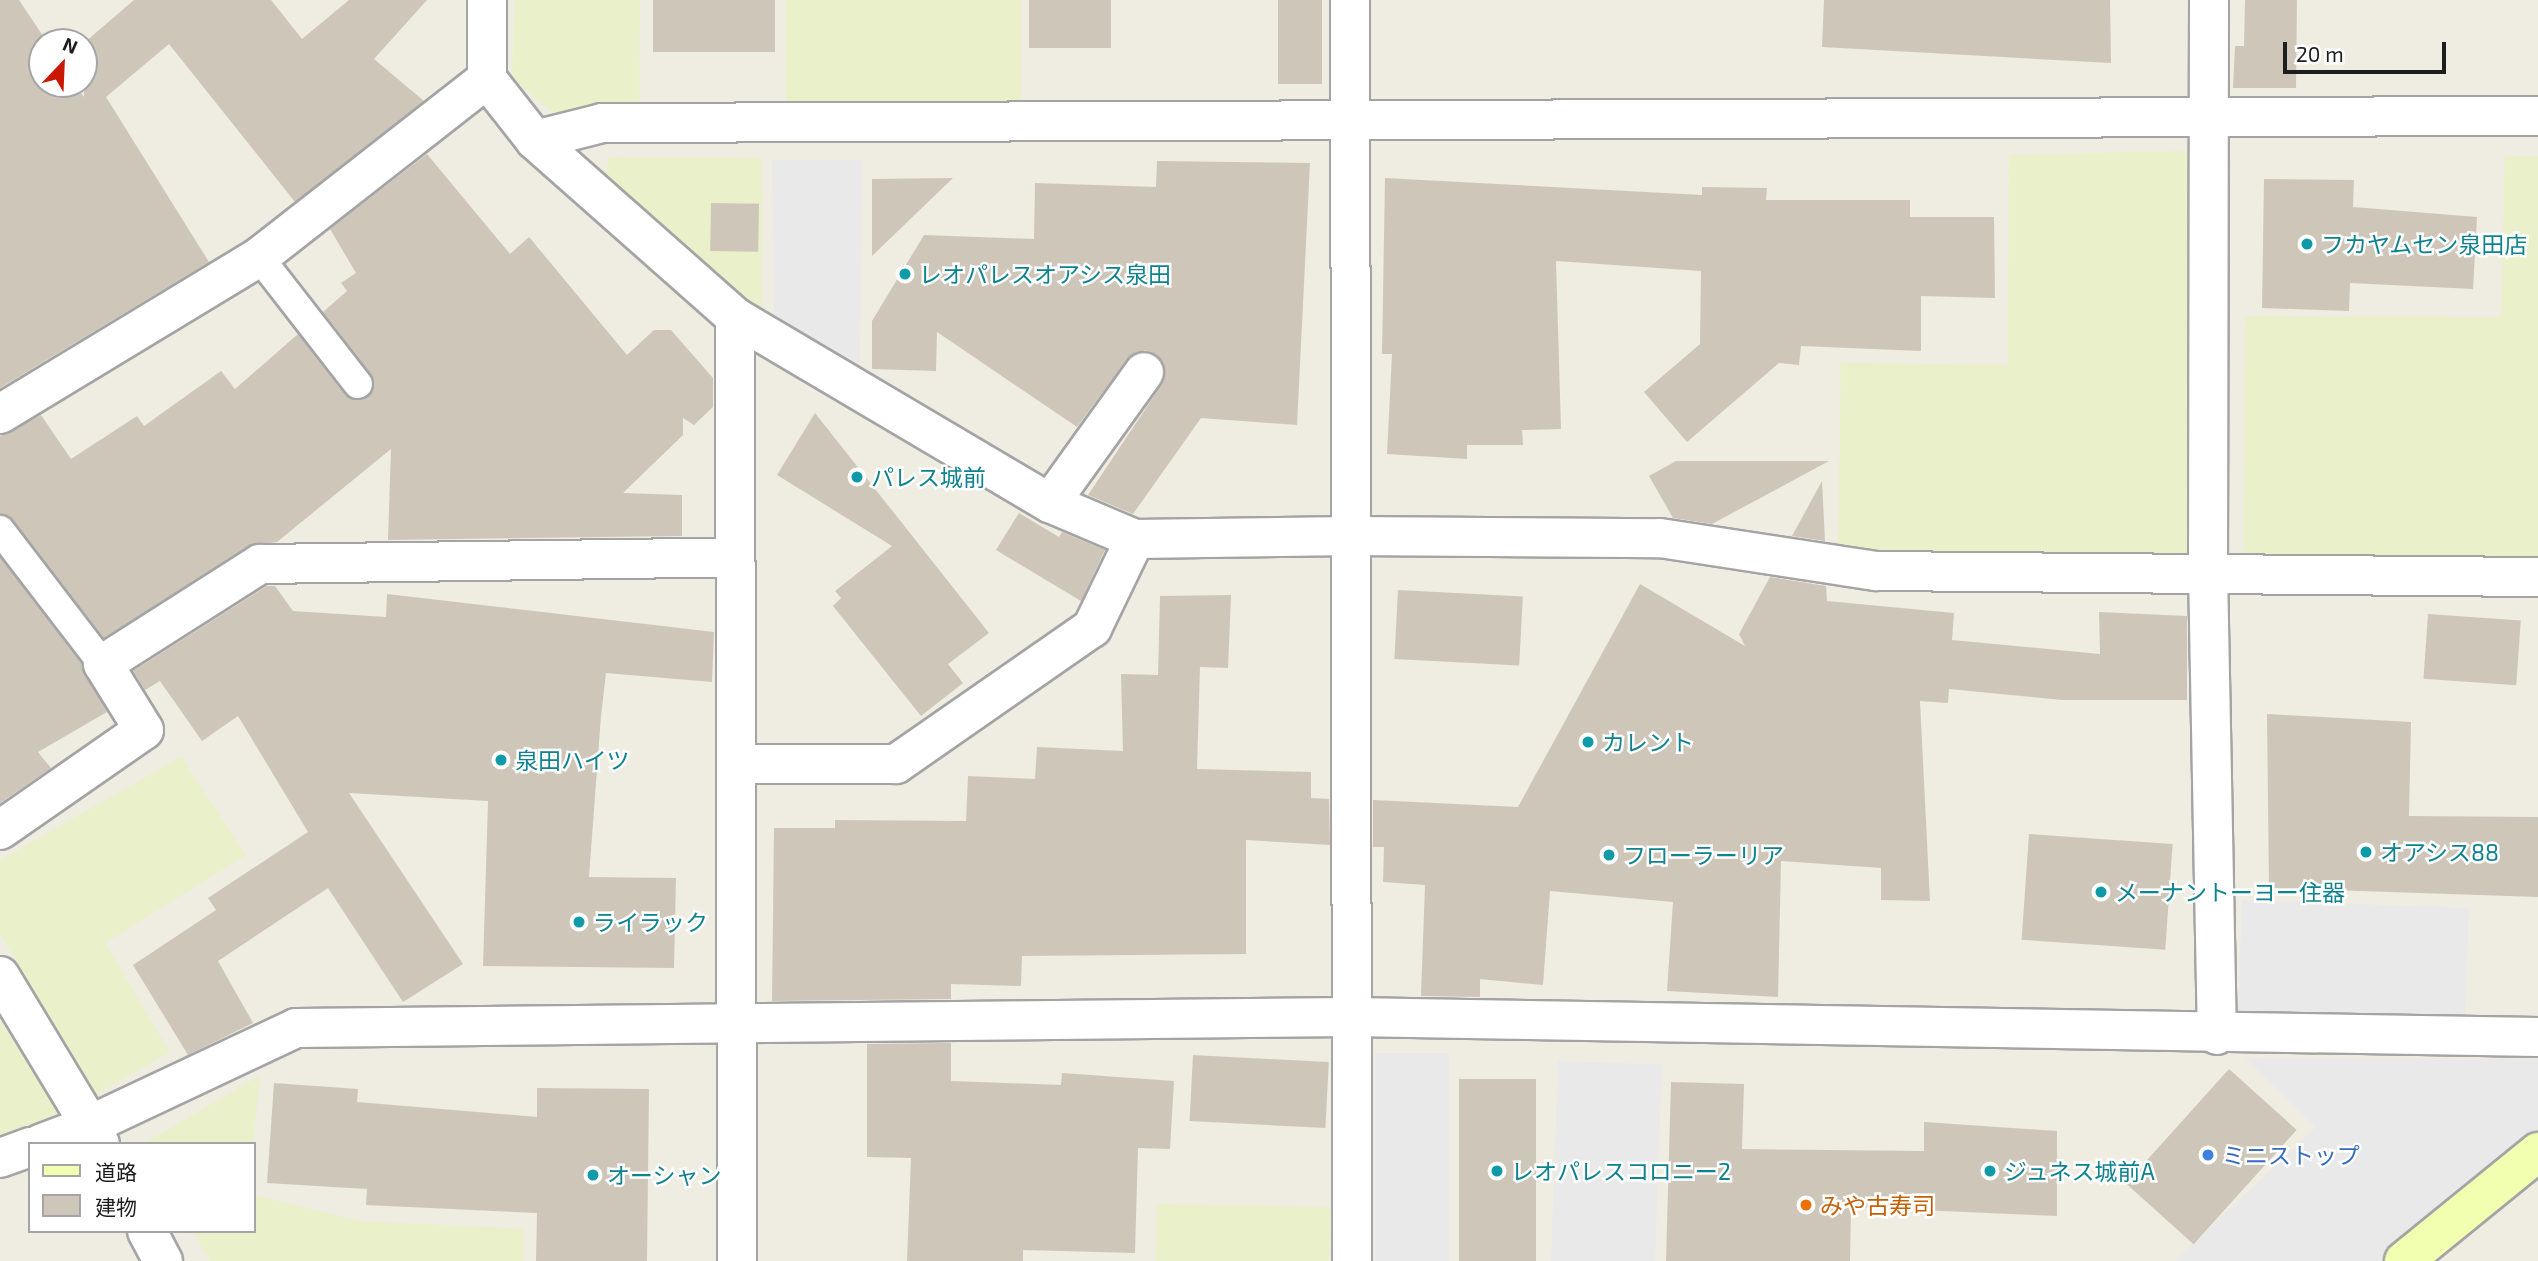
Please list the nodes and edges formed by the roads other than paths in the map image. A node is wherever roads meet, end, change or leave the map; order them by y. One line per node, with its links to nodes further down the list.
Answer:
1 (487, 0): 4 (street)
2 (1350, 0): 7 (street)
3 (2209, 0): 6 (street)
4 (487, 79): 8 (street); 9 (street)
5 (2538, 116): 6 (street)
6 (2208, 117): 7 (street); 19 (street)
7 (1351, 120): 8 (street); 16 (street)
8 (536, 140): 10 (street)
9 (259, 257): 12 (lane); 13 (street)
10 (735, 317): 14 (street); 18 (street)
11 (1144, 372): 14 (street)
12 (358, 384)
13 (0, 414)
14 (1050, 503): 17 (street)
15 (0, 530): 21 (lane)
16 (1351, 536): 17 (street); 19 (street); 25 (street)
17 (1135, 539): 22 (street)
18 (736, 557): 21 (street); 22 (street)
19 (2207, 571): 20 (street); 27 (street)
20 (2538, 577)
21 (103, 664): 23 (street)
22 (740, 764): 26 (street)
23 (0, 830)
24 (0, 976): 29 (street)
25 (1351, 1017): 26 (street); 27 (street); 37 (street)
26 (737, 1020): 29 (street); 36 (street)
27 (2217, 1035): 28 (street)
28 (2538, 1037)
29 (95, 1135): 30 (street)
30 (52, 1142)
31 (28, 1148): 33 (street)
32 (2538, 1152): 38 (main road)
33 (0, 1158)
34 (147, 1233): 35 (street)
35 (163, 1261)
36 (737, 1261)
37 (1352, 1261)
38 (2404, 1261)

